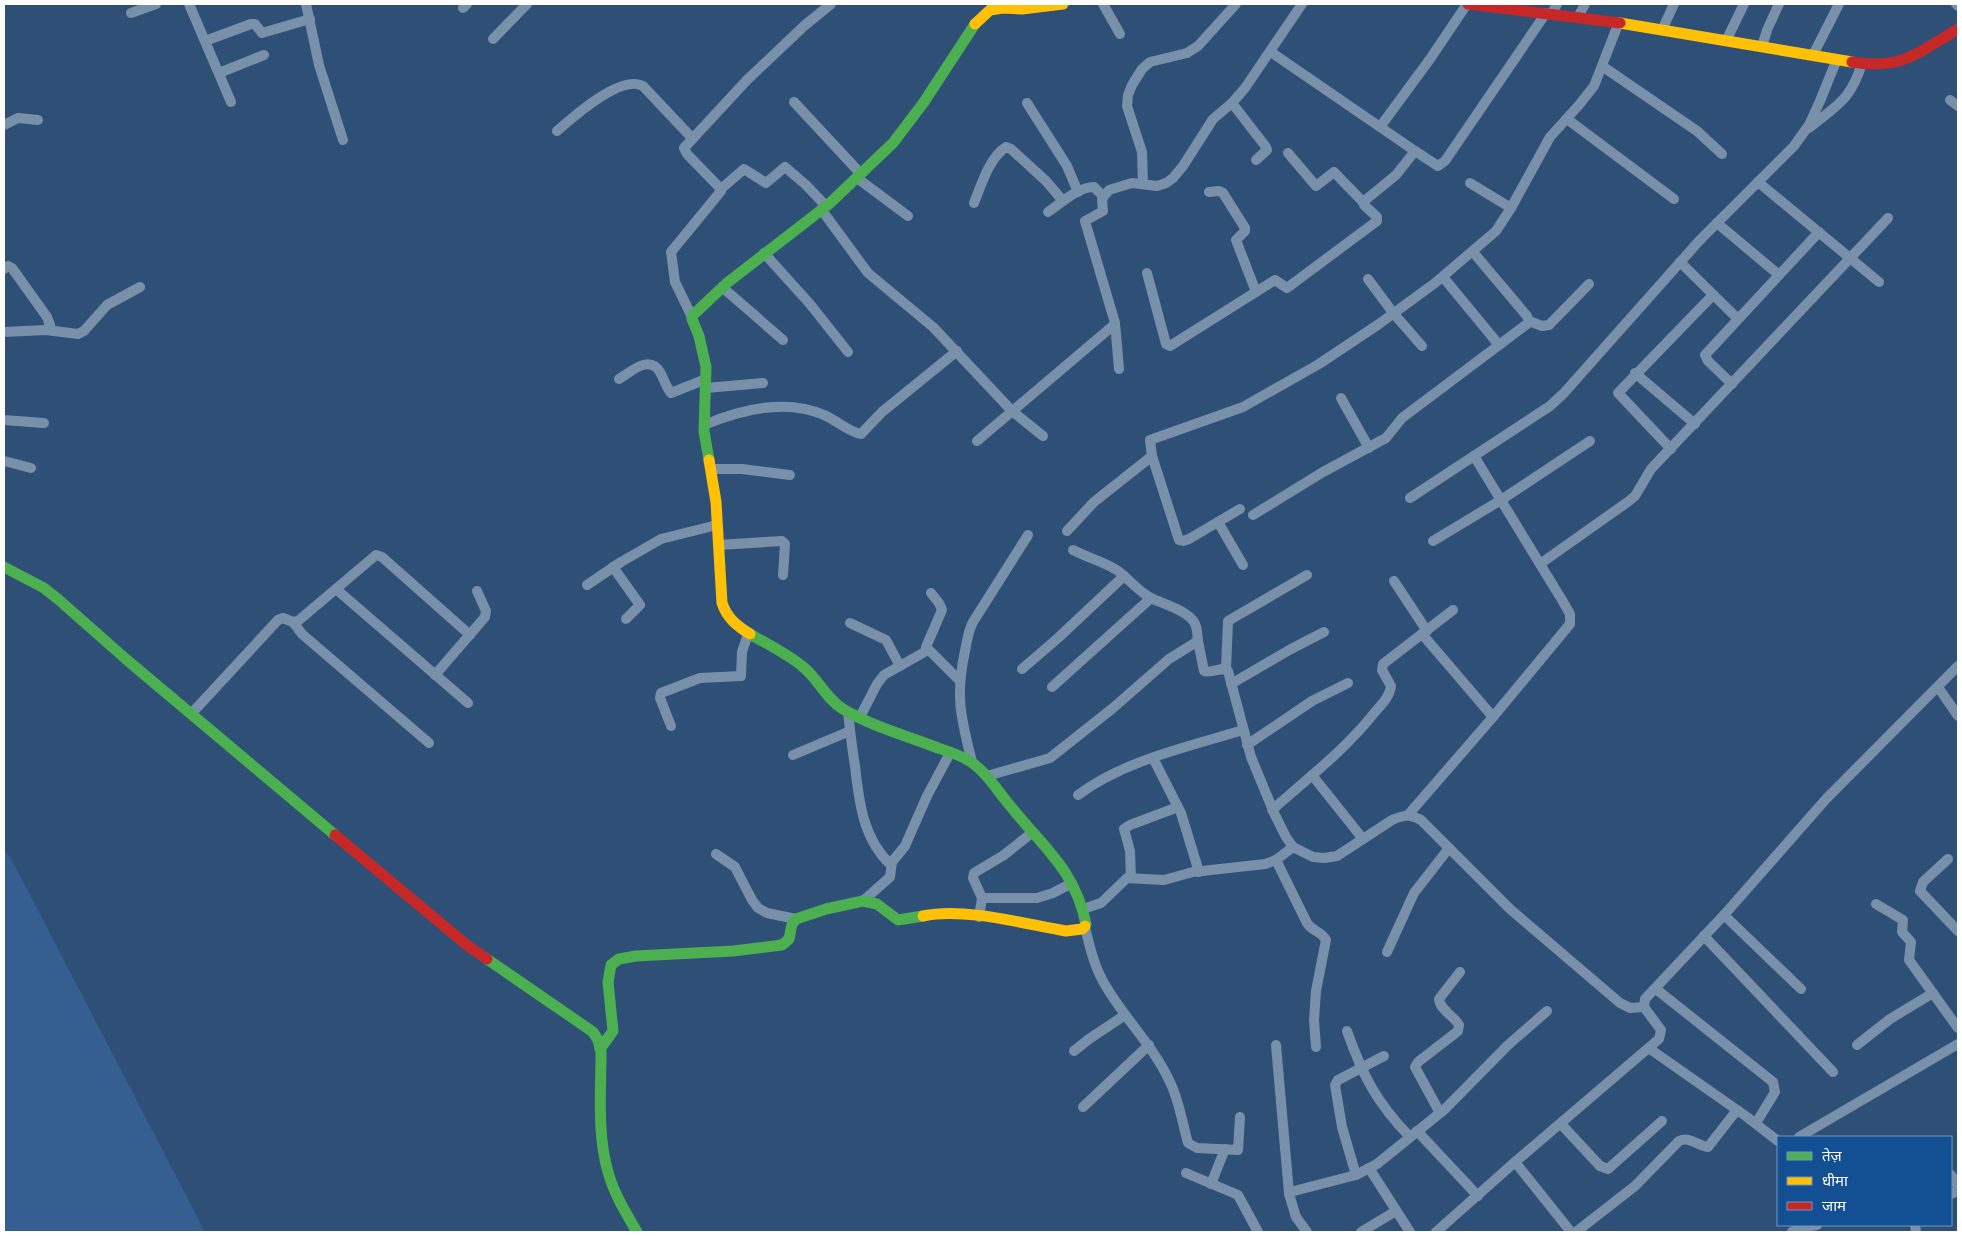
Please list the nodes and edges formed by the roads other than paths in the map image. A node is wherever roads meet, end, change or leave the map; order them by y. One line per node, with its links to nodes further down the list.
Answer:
1 (156, 4): 17 (street)
2 (188, 4): 26 (street)
3 (306, 4): 20 (street)
4 (527, 4): 25 (street)
5 (831, 4): 46 (street)
6 (1063, 4): 52 (street)
7 (1103, 4): 24 (street)
8 (1236, 4): 54 (street)
9 (1302, 4): 29 (street)
10 (1585, 4): 19 (street)
11 (1674, 4): 23 (street)
12 (1744, 4): 27 (street)
13 (1779, 4): 28 (street)
14 (1839, 4): 31 (street)
15 (1465, 7): 16 (street); 43 (street)
16 (1533, 7): 18 (street)
17 (131, 13)
18 (1547, 14): 19 (street); 48 (street)
19 (1578, 17): 21 (street)
20 (310, 19): 26 (street); 47 (street)
21 (1617, 27): 23 (street); 33 (street)
22 (1958, 29): 34 (street)
23 (1662, 30): 27 (street)
24 (1120, 34)
25 (493, 38)
26 (205, 41): 35 (street)
27 (1726, 41): 28 (street)
28 (1762, 47): 31 (street)
29 (1271, 52): 39 (street); 43 (street)
30 (264, 55): 35 (street)
31 (1813, 55): 32 (street)
32 (1835, 65): 34 (street); 45 (street)
33 (1602, 66): 40 (street); 50 (street)
34 (1860, 68): 45 (street)
35 (219, 73): 36 (street)
36 (231, 102)
37 (794, 102): 52 (street)
38 (1027, 103): 57 (street)
39 (1232, 103): 51 (street); 54 (street)
40 (1567, 119): 60 (street); 65 (street)
41 (38, 120): 42 (street)
42 (4, 126)
43 (1380, 127): 48 (street)
44 (557, 131): 46 (street)
45 (1804, 132): 53 (street)
46 (692, 138): 56 (street)
47 (343, 140)
48 (1414, 151): 62 (street)
49 (1288, 153): 62 (street)
50 (1722, 154)
51 (1256, 160)
52 (859, 176): 64 (street); 67 (street)
53 (1758, 182): 69 (street); 70 (street)
54 (1143, 183): 59 (street)
55 (1470, 183): 65 (street)
56 (721, 189): 64 (street); 87 (street)
57 (1078, 192): 59 (street); 61 (street)
58 (1209, 192): 84 (street)
59 (1103, 196): 90 (street)
60 (1674, 200)
61 (1063, 201): 63 (street); 66 (street)
62 (1363, 202): 84 (street)
63 (974, 203)
64 (824, 208): 72 (street); 96 (street)
65 (1511, 208): 71 (street)
66 (1048, 212)
67 (908, 216)
68 (1888, 218): 73 (street)
69 (1717, 223): 74 (street); 77 (street)
70 (1819, 232): 73 (street); 77 (street)
71 (1473, 252): 78 (street); 89 (street)
72 (764, 253): 83 (street); 97 (street)
73 (1850, 258): 80 (street); 103 (street)
74 (1680, 262): 85 (street); 116 (street)
75 (4, 269): 91 (street)
76 (1147, 273): 84 (street)
77 (1779, 275): 88 (street)
78 (1442, 277): 86 (street); 94 (street)
79 (1368, 279): 86 (street)
80 (1879, 282)
81 (1589, 284): 89 (street)
82 (140, 287): 91 (street)
83 (722, 287): 87 (street); 93 (street)
84 (1256, 292)
85 (1713, 294): 88 (street); 99 (street)
86 (1394, 314): 95 (street); 115 (street)
87 (692, 317): 101 (street)
88 (1738, 319): 103 (street)
89 (1529, 321): 94 (street)
90 (1115, 324): 98 (street); 105 (street)
91 (46, 330): 92 (street)
92 (4, 332)
93 (783, 340)
94 (1499, 345): 113 (street)
95 (1422, 346)
96 (957, 351): 105 (street); 109 (street)
97 (848, 352)
98 (1119, 369)
99 (1635, 374): 108 (street); 114 (street)
100 (619, 380): 101 (street)
101 (706, 383): 102 (street); 109 (street)
102 (763, 383)
103 (1732, 384): 108 (street)
104 (1341, 398): 113 (street)
105 (1012, 411): 110 (street); 111 (street)
106 (4, 420): 107 (street)
107 (44, 424)
108 (1695, 424): 114 (street)
109 (704, 426): 119 (street)
110 (1044, 436)
111 (977, 441)
112 (1590, 441): 122 (street)
113 (1369, 448): 124 (street)
114 (1671, 448): 132 (street)
115 (1152, 456): 125 (street); 127 (street)
116 (1474, 456): 121 (street); 122 (street)
117 (4, 461): 118 (street)
118 (31, 468)
119 (711, 469): 120 (street); 126 (street)
120 (790, 475)
121 (1410, 498)
122 (1501, 500): 129 (street); 132 (street)
123 (1240, 510): 125 (street)
124 (1252, 515)
125 (1218, 522): 134 (street)
126 (717, 525): 130 (street); 135 (street)
127 (1067, 531)
128 (1028, 535): 160 (street)
129 (1432, 541)
130 (718, 545): 136 (street); 151 (street)
131 (1073, 550): 138 (street)
132 (1540, 564): 170 (street)
133 (4, 566): 167 (street)
134 (1244, 566)
135 (613, 567): 140 (street); 146 (street)
136 (783, 575)
137 (1308, 575): 158 (street)
138 (1124, 576): 144 (street); 157 (street)
139 (1394, 581): 150 (street)
140 (588, 585)
141 (336, 589): 147 (street); 152 (street); 159 (street)
142 (477, 591): 152 (street)
143 (931, 593): 154 (street)
144 (1151, 598): 153 (street); 164 (street)
145 (1453, 610): 150 (street)
146 (626, 619)
147 (293, 622): 167 (street); 174 (street)
148 (850, 624): 155 (street)
149 (1324, 632): 162 (street)
150 (1424, 632): 170 (street); 180 (street)
151 (748, 634): 166 (street); 171 (street)
152 (470, 635): 159 (street)
153 (1198, 641): 158 (street); 181 (street)
154 (928, 650): 155 (street); 160 (street)
155 (900, 666): 169 (street)
156 (1958, 666): 163 (street)
157 (1022, 669)
158 (1226, 669): 162 (street)
159 (436, 675): 165 (street)
160 (960, 681): 179 (street)
161 (1348, 683): 175 (street)
162 (1231, 684): 172 (street)
163 (1938, 687): 168 (street); 201 (street)
164 (1052, 688)
165 (468, 703)
166 (848, 712): 169 (street); 173 (street)
167 (192, 713): 222 (street)
168 (1958, 716)
169 (860, 717): 176 (street)
170 (1494, 717): 185 (street)
171 (671, 726)
172 (1243, 730): 175 (street); 178 (street)
173 (850, 731): 177 (street); 193 (street)
174 (429, 743)
175 (1247, 745): 184 (street)
176 (950, 752): 179 (street); 193 (street)
177 (793, 755)
178 (1153, 758): 182 (street); 183 (street)
179 (972, 762): 181 (street)
180 (1312, 775): 184 (street); 187 (street)
181 (987, 776): 186 (street)
182 (1078, 795)
183 (1178, 807): 194 (street); 195 (street)
184 (1272, 810): 188 (street)
185 (1408, 815): 187 (street); 189 (street)
186 (1033, 832): 196 (street); 197 (street)
187 (1363, 839): 188 (street)
188 (1293, 847): 192 (street)
189 (1449, 848): 207 (street); 212 (street)
190 (716, 854): 203 (street)
191 (1948, 859): 205 (street)
192 (1276, 860): 194 (street); 221 (street)
193 (891, 865): 198 (street)
194 (1199, 872): 195 (street)
195 (1131, 878): 200 (street)
196 (1072, 884): 197 (street); 200 (street)
197 (982, 898): 202 (street)
198 (863, 901): 202 (street); 203 (street)
199 (1876, 904): 211 (street)
200 (1083, 909): 204 (street)
201 (1724, 914): 206 (street); 210 (street)
202 (978, 917): 204 (street)
203 (796, 919): 222 (street)
204 (1085, 927): 214 (street)
205 (1958, 931)
206 (1704, 936): 209 (street); 227 (street)
207 (1387, 952)
208 (1460, 972): 230 (street)
209 (1656, 989): 212 (street); 234 (street)
210 (1801, 989)
211 (1933, 993): 215 (street); 219 (street)
212 (1644, 1007): 223 (street)
213 (1547, 1011): 230 (street)
214 (1125, 1015): 218 (street); 224 (street)
215 (1958, 1028)
216 (1347, 1031): 226 (street)
217 (1958, 1044): 236 (street)
218 (1149, 1045): 228 (street); 238 (street)
219 (1858, 1045)
220 (1276, 1046): 244 (street)
221 (1316, 1047)
222 (600, 1049): 249 (street)
223 (1650, 1049): 229 (street); 233 (street)
224 (1074, 1051)
225 (1384, 1056): 226 (street)
226 (1360, 1068): 235 (street); 242 (street)
227 (1833, 1072)
228 (1083, 1107)
229 (1737, 1110): 234 (street); 248 (street)
230 (1440, 1113): 235 (street)
231 (1240, 1117): 238 (street)
232 (1662, 1121): 233 (street)
233 (1561, 1124): 239 (street)
234 (1756, 1124): 237 (street)
235 (1413, 1134): 240 (street); 245 (street)
236 (1802, 1136)
237 (1777, 1140)
238 (1225, 1149): 243 (street)
239 (1515, 1162): 245 (street); 248 (street)
240 (1369, 1168): 242 (street); 246 (street)
241 (1186, 1172): 243 (street)
242 (1356, 1175): 244 (street)
243 (1211, 1184): 250 (street)
244 (1289, 1193): 251 (street)
245 (1478, 1196): 254 (street)
246 (1396, 1211): 252 (street); 253 (street)
247 (1805, 1226): 255 (street)
248 (1570, 1231)
249 (636, 1232)
250 (1258, 1232)
251 (1308, 1232)
252 (1361, 1232)
253 (1410, 1232)
254 (1439, 1232)
255 (1792, 1232)

